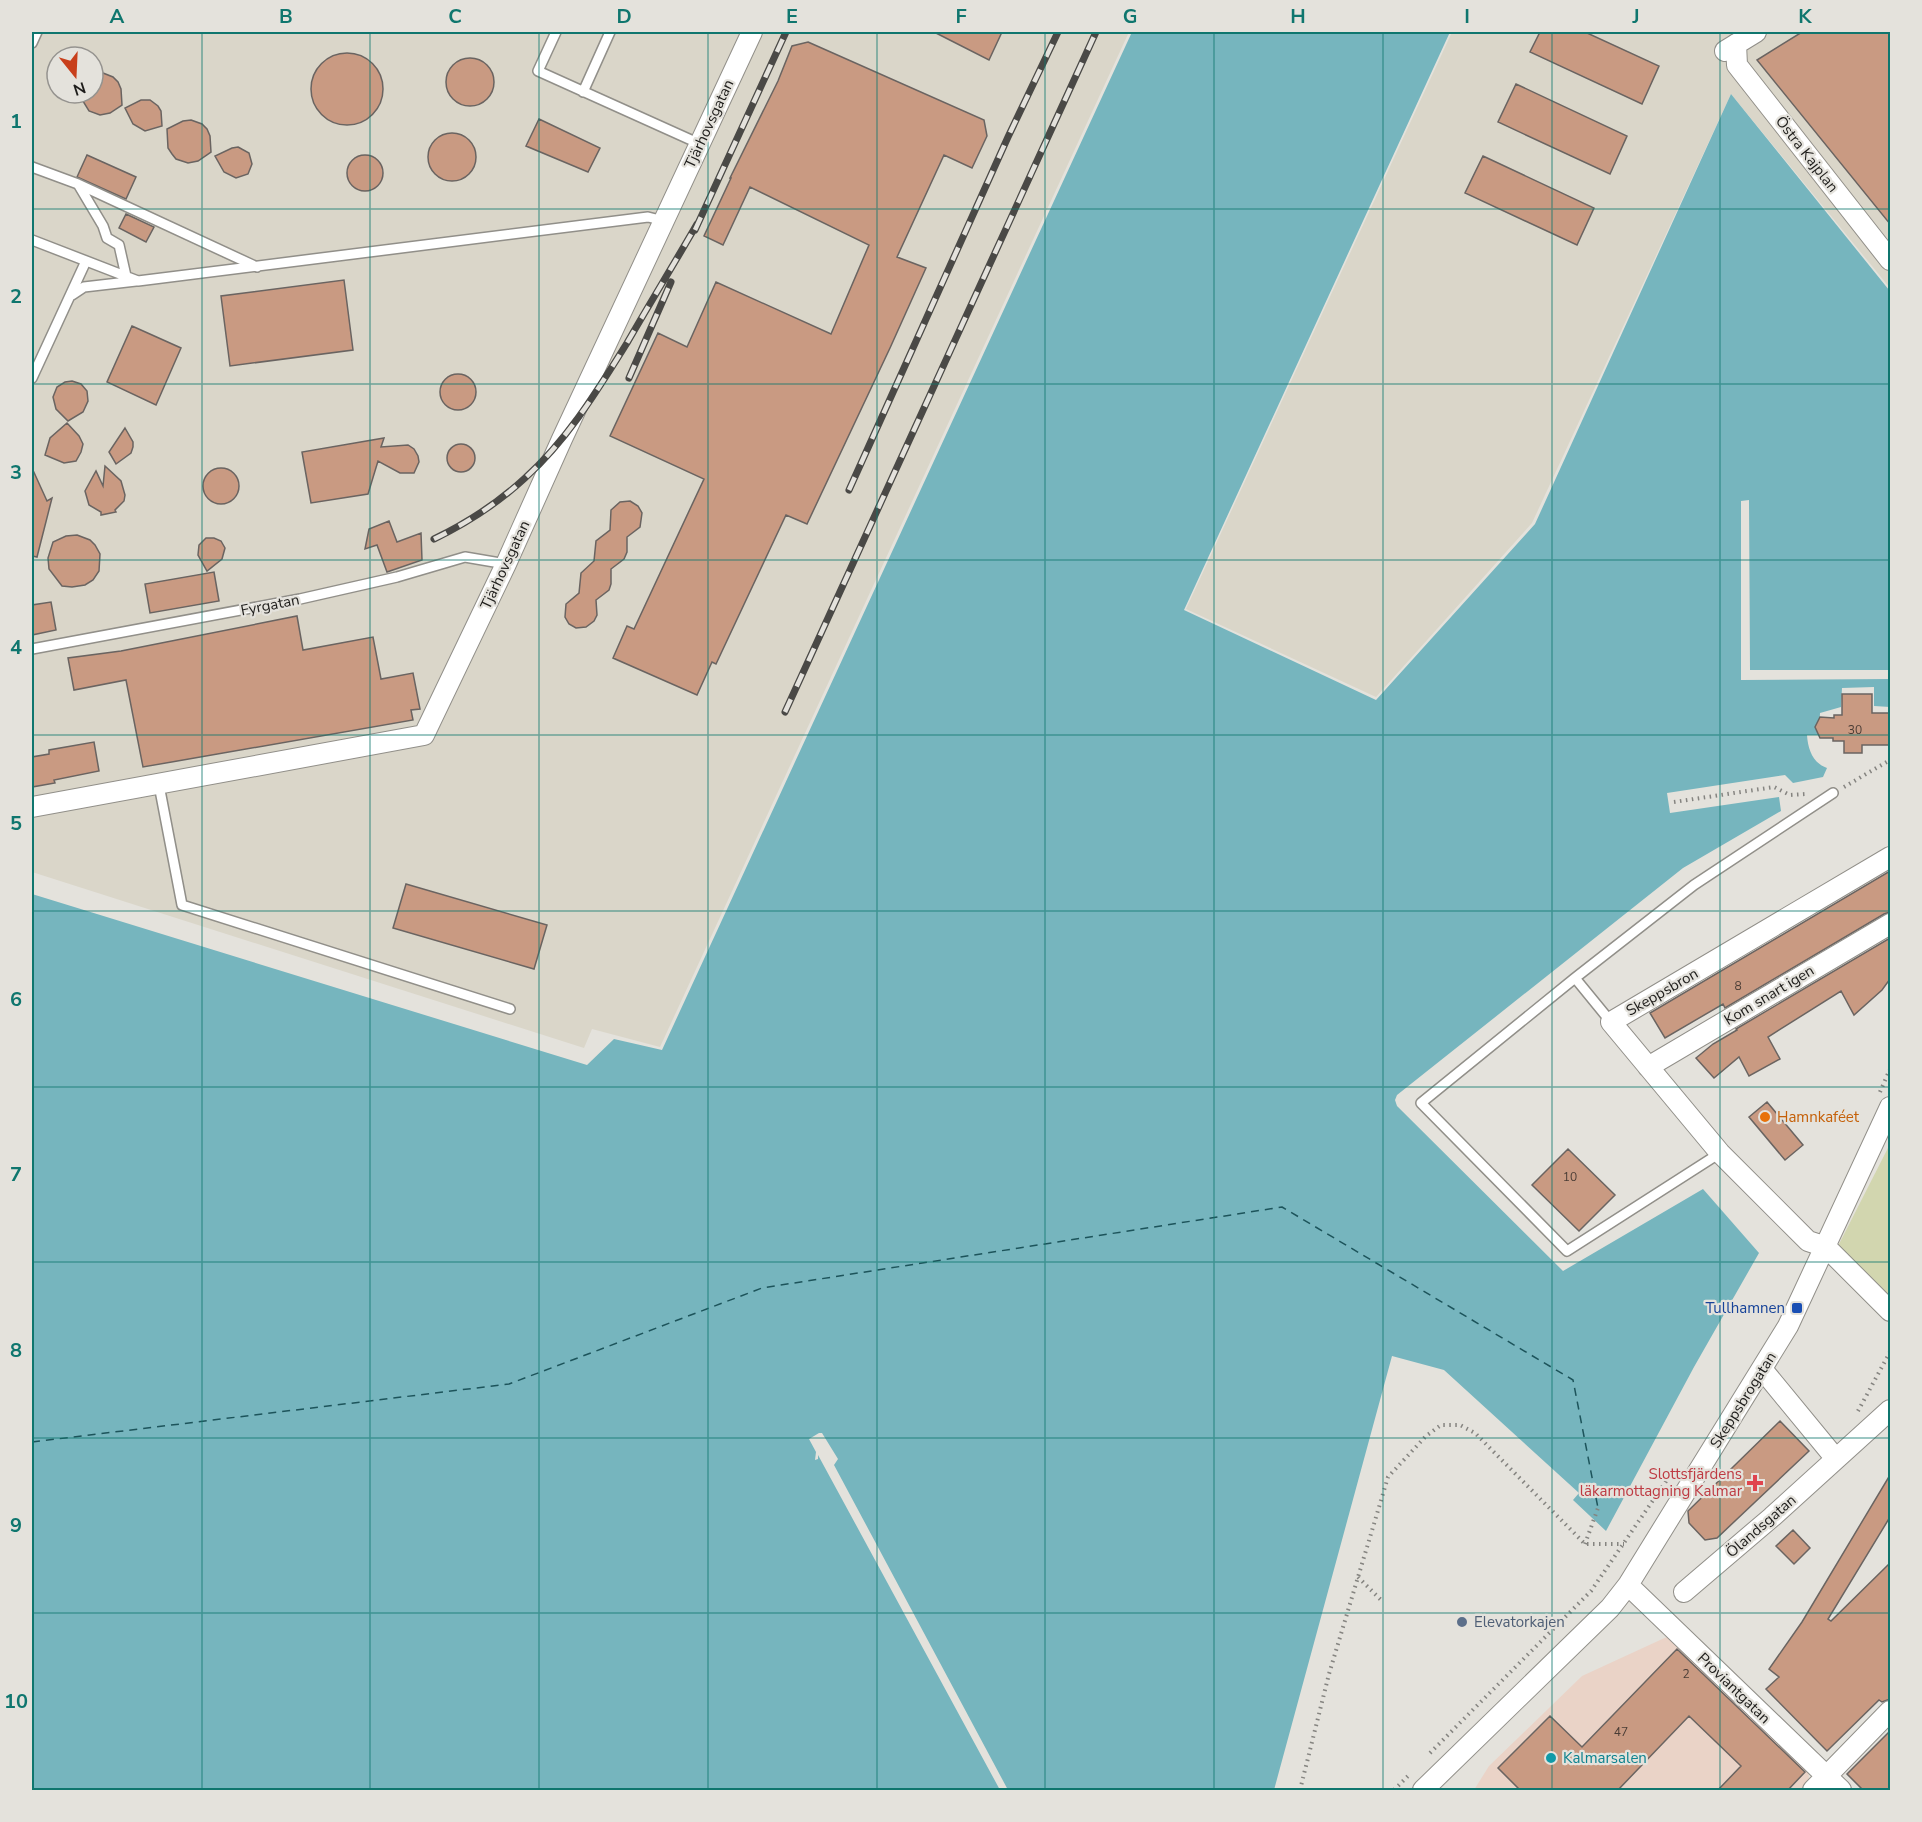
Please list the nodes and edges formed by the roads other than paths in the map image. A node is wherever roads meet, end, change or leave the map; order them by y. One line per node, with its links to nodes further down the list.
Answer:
1 (37, 32): 6 (lane)
2 (556, 32): 7 (lane)
3 (610, 32): 7 (lane)
4 (752, 32): 8 (street, Tjärhovsgatan)
5 (1756, 32): 13 (street, Östra Kajplan)
6 (32, 42)
7 (583, 92): 8 (lane)
8 (700, 144): 11 (street, Tjärhovsgatan)
9 (32, 167): 10 (lane)
10 (78, 184): 15 (lane); 16 (lane)
11 (664, 222): 15 (lane); 20 (street, Tjärhovsgatan)
12 (32, 240): 14 (lane)
13 (1890, 260)
14 (86, 261): 16 (lane); 18 (lane)
15 (257, 267): 17 (lane)
16 (126, 276): 17 (lane)
17 (138, 281): 18 (lane)
18 (69, 299): 19 (lane)
19 (32, 378)
20 (506, 564): 21 (lane, Fyrgatan); 22 (street, Tjärhovsgatan)
21 (32, 649)
22 (159, 785): 24 (street, Tjärhovsgatan); 28 (lane)
23 (1833, 793): 27 (lane)
24 (32, 807)
25 (1890, 857): 29 (street, Skeppsbron)
26 (1890, 924): 30 (street, Kom snart igen)
27 (1575, 978): 29 (lane); 32 (lane)
28 (510, 1009)
29 (1611, 1022): 30 (street, Skeppsbron)
30 (1648, 1067): 32 (street, Skeppsbron)
31 (1890, 1107): 33 (street, Skeppsbrogatan)
32 (1720, 1153): 33 (street, Skeppsbron)
33 (1826, 1247): 34 (street, Skeppsbron); 35 (street, Skeppsbrogatan)
34 (1890, 1311)
35 (1762, 1369): 37 (street); 38 (street, Skeppsbrogatan)
36 (1890, 1410): 37 (street, Ölandsgatan)
37 (1836, 1459): 39 (street, Ölandsgatan)
38 (1628, 1585): 41 (street, Proviantgatan); 42 (street, Skeppsbrogatan)
39 (1684, 1592)
40 (1890, 1711): 41 (street)
41 (1820, 1784): 43 (street, Proviantgatan)
42 (1423, 1791)
43 (1840, 1791)

